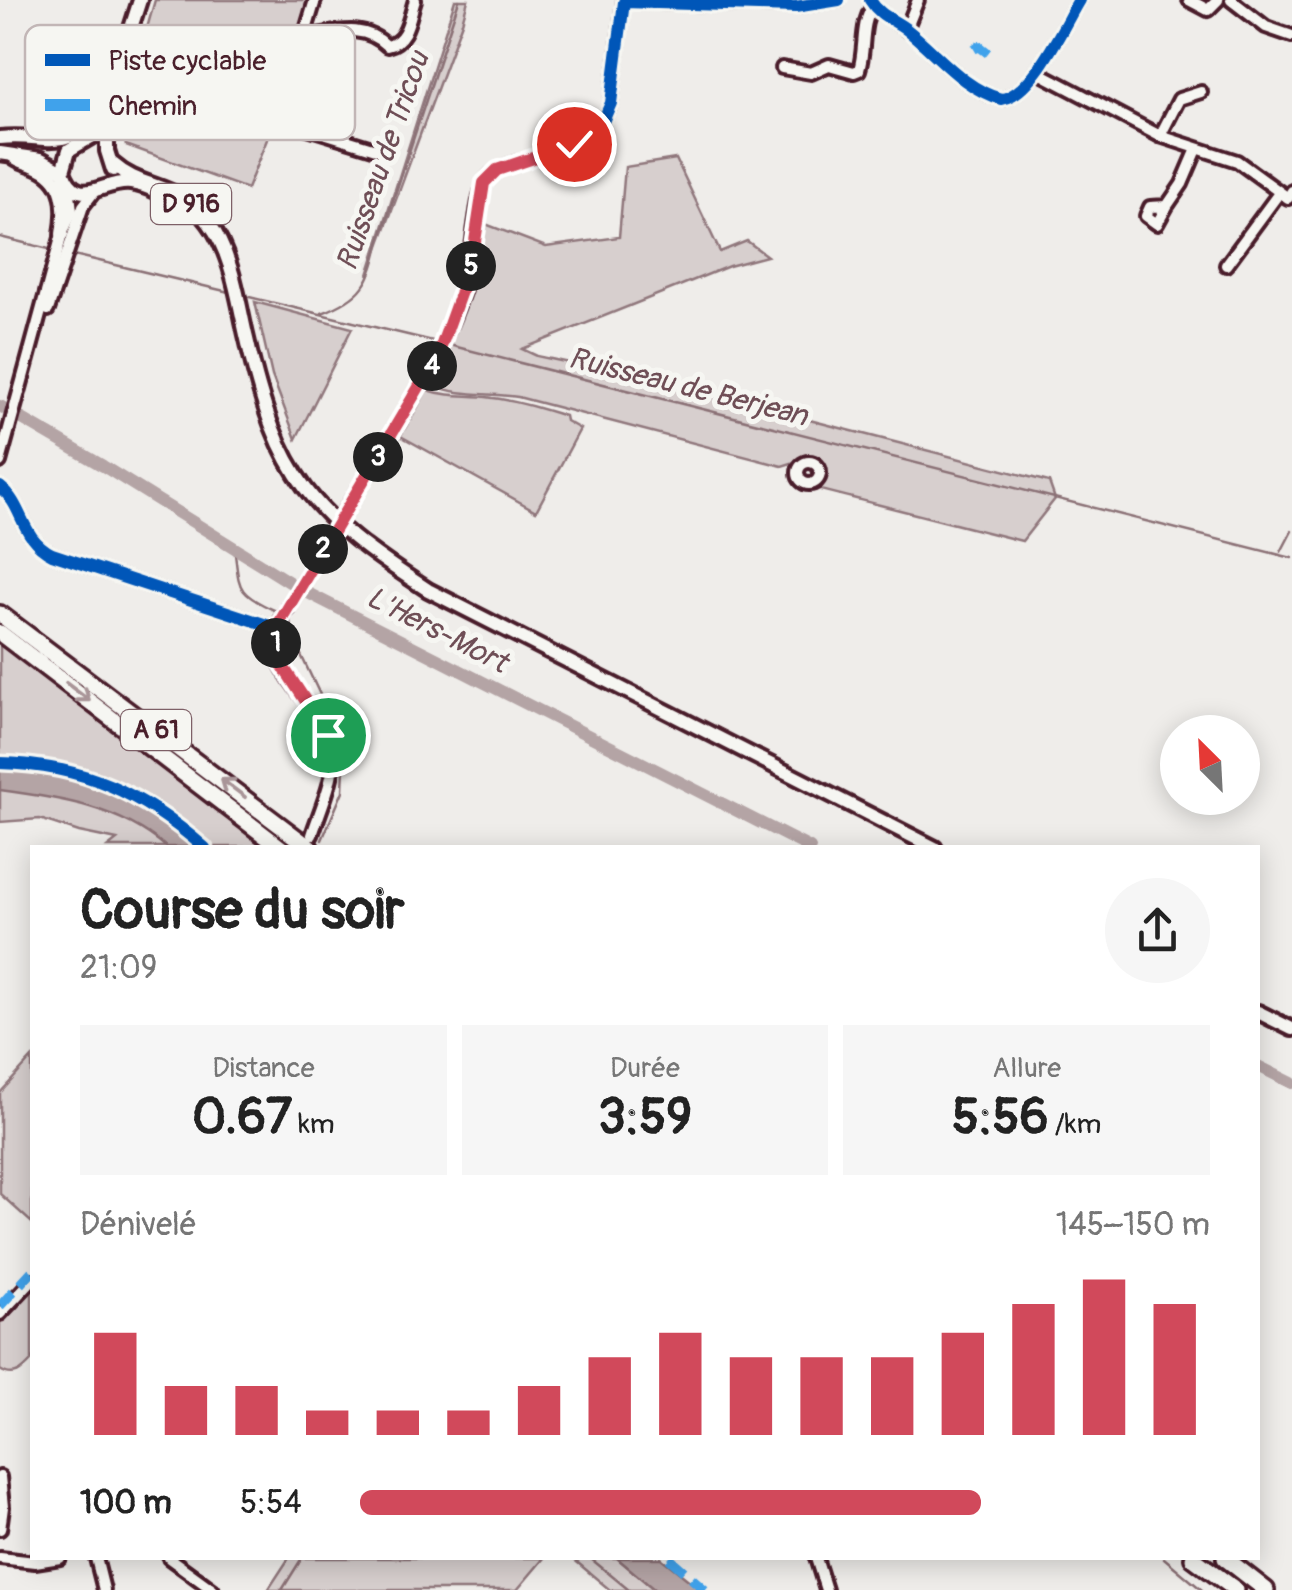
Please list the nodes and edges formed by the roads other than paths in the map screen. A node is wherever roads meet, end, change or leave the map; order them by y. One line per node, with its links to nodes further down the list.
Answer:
1 (143, 0): 12 (main road); 13 (main road)
2 (315, 0): 14 (street)
3 (414, 0): 16 (street)
4 (839, 0): 10 (street)
5 (918, 0): 15 (street)
6 (1079, 0): 19 (street)
7 (1190, 0): 8 (street)
8 (1218, 0)
9 (1231, 0): 17 (street)
10 (624, 1): 44 (street)
11 (871, 3): 15 (street); 18 (street)
12 (134, 25)
13 (136, 25)
14 (308, 25)
15 (906, 30): 19 (street)
16 (355, 31)
17 (1291, 34)
18 (782, 68)
19 (1036, 71): 21 (street)
20 (1200, 92): 21 (street)
21 (1160, 136): 28 (street)
22 (0, 139): 23 (main road); 27 (main road)
23 (55, 140)
24 (84, 140): 27 (main road)
25 (108, 140): 31 (main road)
26 (346, 140): 29 (street)
27 (80, 144): 31 (main road); 32 (main road)
28 (1197, 149): 36 (street); 37 (street)
29 (379, 150)
30 (6, 154): 32 (main road); 38 (main road)
31 (110, 157): 33 (main road); 40 (main road, D 916)
32 (65, 178): 35 (main road); 38 (street)
33 (107, 184): 35 (main road); 40 (main road, D 916)
34 (1292, 191): 36 (street)
35 (94, 192): 41 (street)
36 (1279, 193): 39 (street)
37 (1167, 206)
38 (62, 234): 41 (street)
39 (1226, 265)
40 (232, 280): 51 (main road, D 916)
41 (21, 393): 42 (street)
42 (0, 462)
43 (0, 487): 47 (street)
44 (343, 514)
45 (290, 604): 47 (street)
46 (0, 614): 49 (highway, A 61, one-way to 46)
47 (276, 628): 49 (street)
48 (0, 633): 50 (highway, A 61, one-way to 50)
49 (311, 841)
50 (277, 845)
51 (929, 845)
52 (1260, 1013): 53 (main road)
53 (1292, 1029)
54 (30, 1282): 55 (street)
55 (0, 1314)
56 (0, 1477): 57 (street)
57 (0, 1529)
58 (0, 1558): 59 (street)
59 (48, 1560)
60 (96, 1560): 65 (street)
61 (172, 1560): 66 (street)
62 (817, 1560): 67 (street)
63 (1196, 1560): 68 (highway)
64 (1228, 1560): 69 (highway)
65 (104, 1590)
66 (213, 1590)
67 (826, 1590)
68 (1236, 1590)
69 (1266, 1590)

